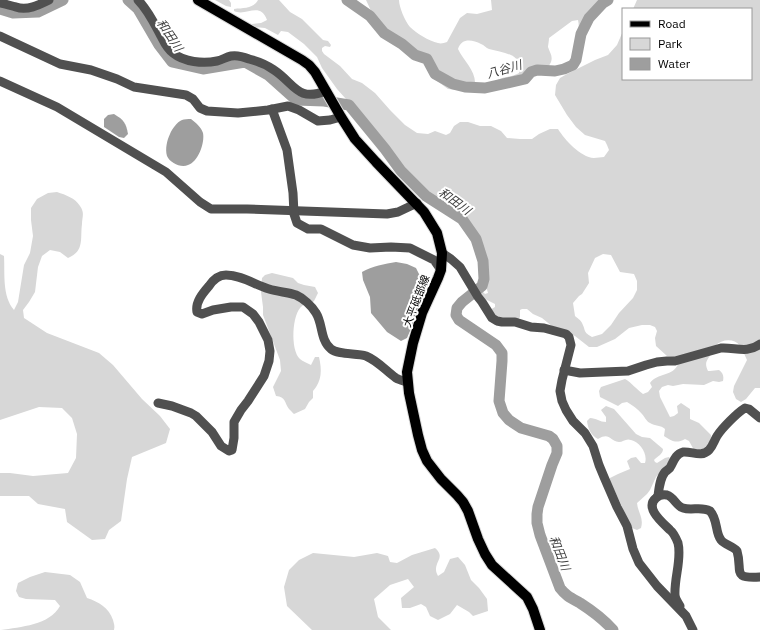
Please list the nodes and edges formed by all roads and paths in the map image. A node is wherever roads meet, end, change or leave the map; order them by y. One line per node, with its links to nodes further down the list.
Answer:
1 (48, 0): 4 (street)
2 (138, 0): 7 (street)
3 (198, 0): 7 (main road, 大平砥部線)
4 (0, 3)
5 (0, 36): 8 (street)
6 (0, 81): 11 (street)
7 (326, 91): 9 (main road, 大平砥部線)
8 (272, 110): 9 (street); 11 (street)
9 (340, 117): 10 (main road, 大平砥部線)
10 (417, 203): 11 (street); 12 (main road, 大平砥部線)
11 (294, 210): 13 (street)
12 (442, 253): 13 (main road, 大平砥部線); 15 (street)
13 (440, 270): 16 (main road, 大平砥部線)
14 (760, 344): 15 (street)
15 (564, 370): 21 (street)
16 (407, 382): 17 (street); 22 (main road, 大平砥部線)
17 (158, 403)
18 (760, 418): 19 (street)
19 (658, 496): 20 (street); 21 (street)
20 (760, 577)
21 (680, 609): 23 (street)
22 (540, 630)
23 (693, 630)

